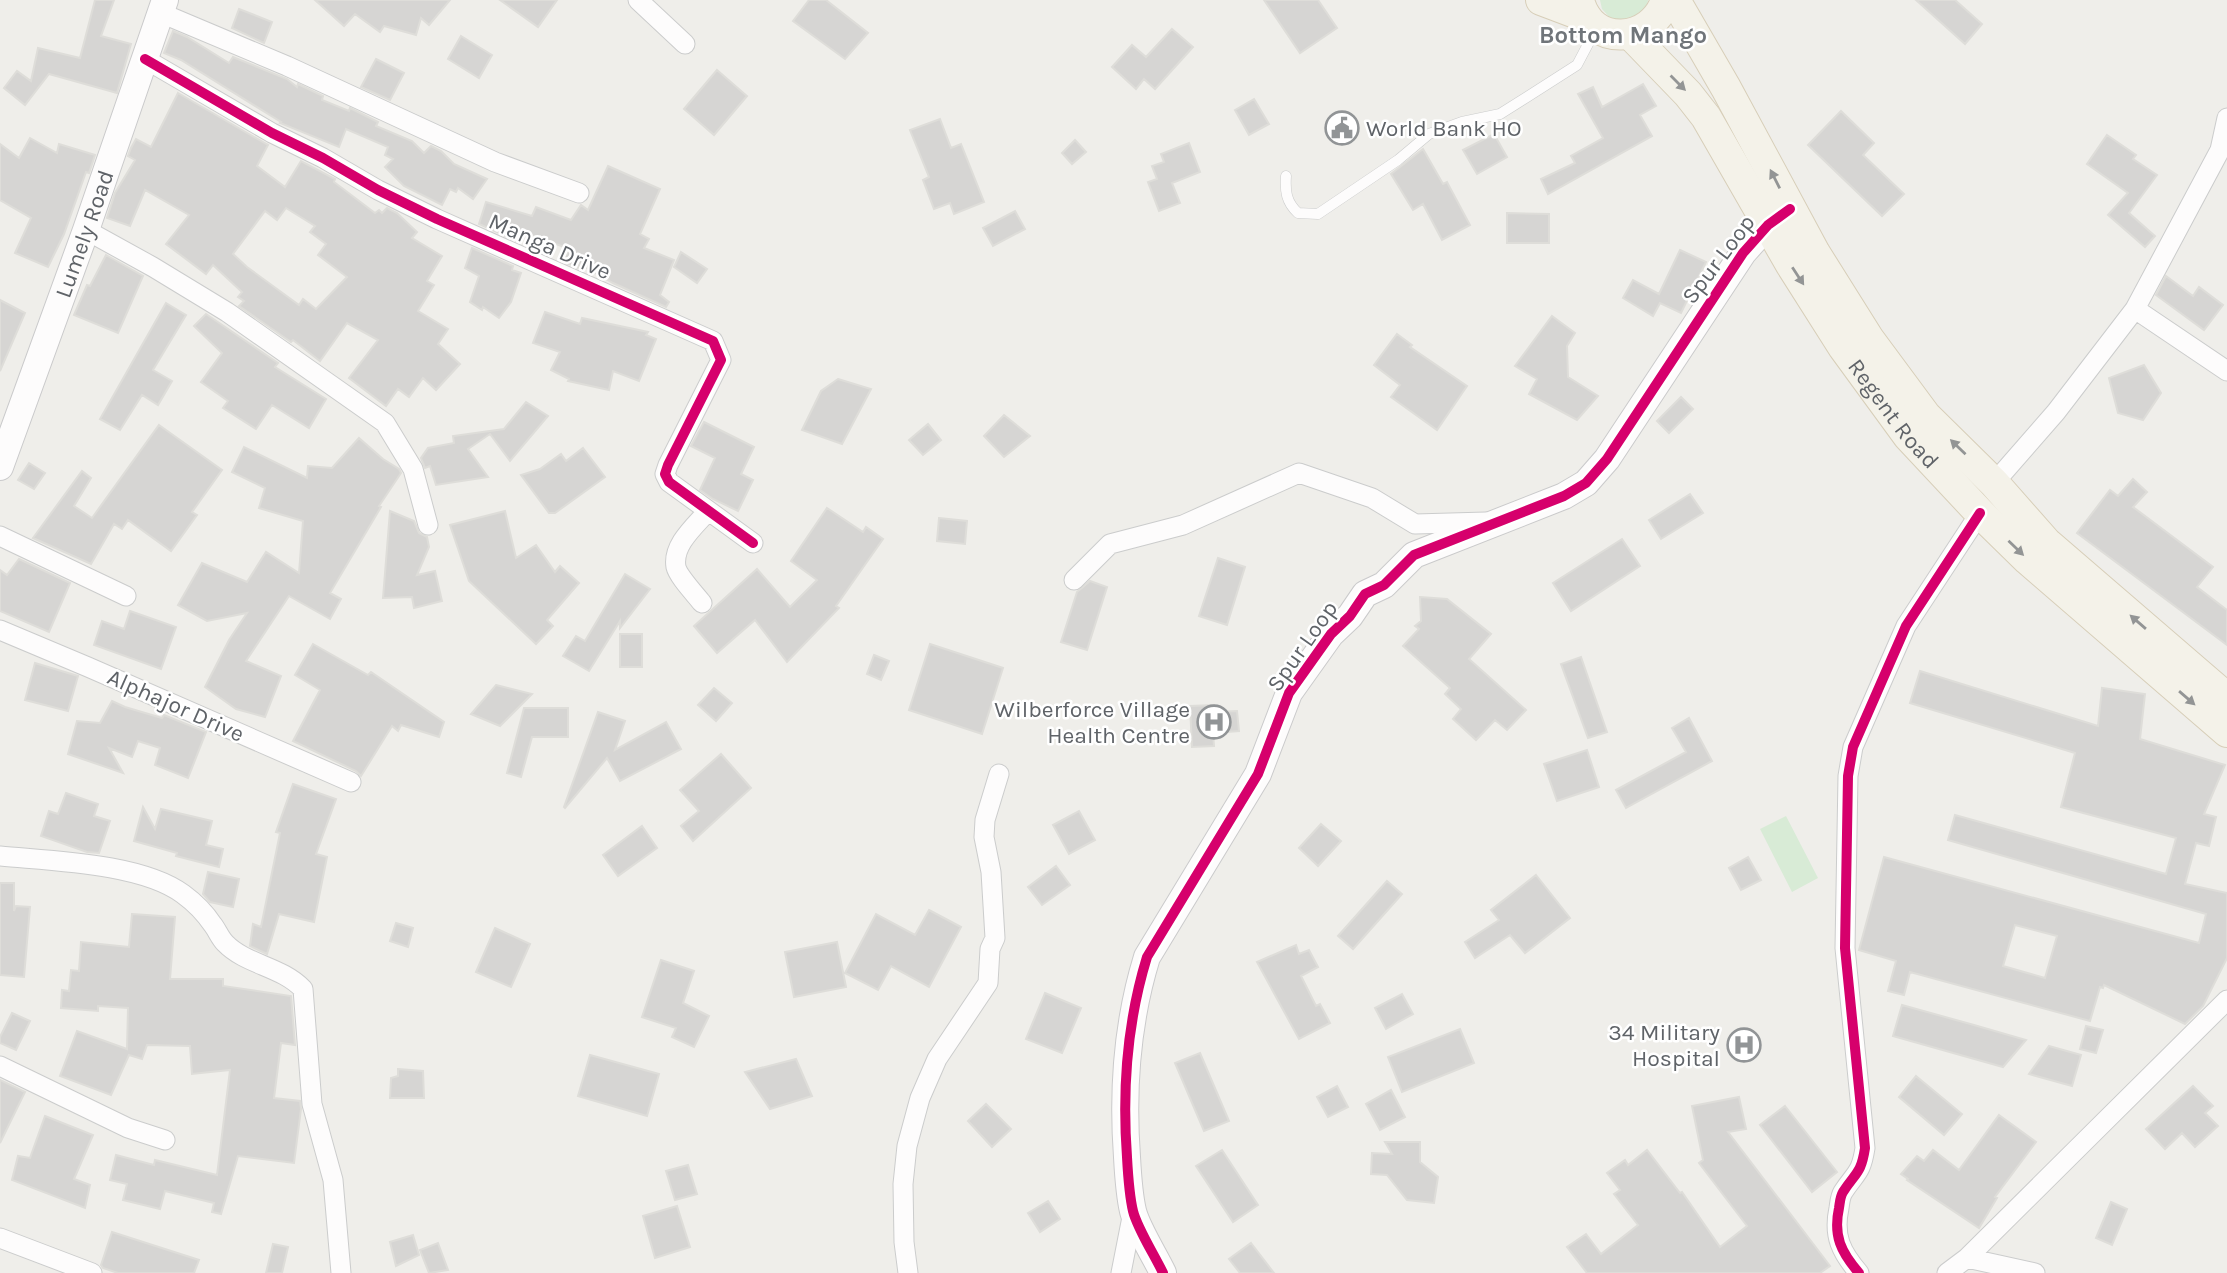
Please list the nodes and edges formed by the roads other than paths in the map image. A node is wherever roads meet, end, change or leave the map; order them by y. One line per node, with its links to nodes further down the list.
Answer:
1 (638, 0): 8 (street)
2 (1541, 0): 6 (main road)
3 (1666, 0): 7 (main road)
4 (1675, 0): 13 (main road, Regent Road, one-way to 4)
5 (163, 7): 9 (street, Lumely Road); 12 (street)
6 (1587, 15): 7 (main road); 11 (lane)
7 (1630, 34): 13 (main road, Regent Road, one-way to 13)
8 (684, 44)
9 (145, 59): 14 (street, Lumely Road); 19 (street, Manga Drive)
10 (2227, 118): 15 (street)
11 (1286, 176)
12 (579, 193)
13 (1779, 217): 18 (main road, Regent Road, one-way to 13); 20 (main road, Regent Road, one-way to 20); 21 (street, Spur Loop)
14 (86, 230): 17 (street, Lumely Road); 22 (street)
15 (2135, 309): 16 (street); 18 (street)
16 (2227, 371)
17 (0, 467)
18 (1994, 483): 29 (main road, Regent Road, one-way to 18)
19 (708, 511): 24 (street, Manga Drive); 27 (street)
20 (1980, 513): 30 (main road, Regent Road, one-way to 30); 45 (street)
21 (1494, 522): 25 (street); 37 (street, Spur Loop)
22 (428, 525)
23 (0, 536): 26 (street)
24 (753, 542)
25 (1074, 580)
26 (126, 596)
27 (702, 603)
28 (0, 630): 32 (street, Alphajor Drive)
29 (2227, 698)
30 (2227, 732)
31 (999, 774): 42 (street)
32 (351, 782)
33 (0, 856): 41 (street)
34 (2227, 1000): 39 (street)
35 (0, 1066): 36 (street)
36 (165, 1140)
37 (1133, 1212): 43 (street); 44 (street, Spur Loop)
38 (0, 1238): 40 (street)
39 (1967, 1258): 46 (street); 47 (street)
40 (92, 1273)
41 (341, 1273)
42 (908, 1273)
43 (1121, 1273)
44 (1163, 1273)
45 (1859, 1273)
46 (1947, 1273)
47 (2035, 1273)

